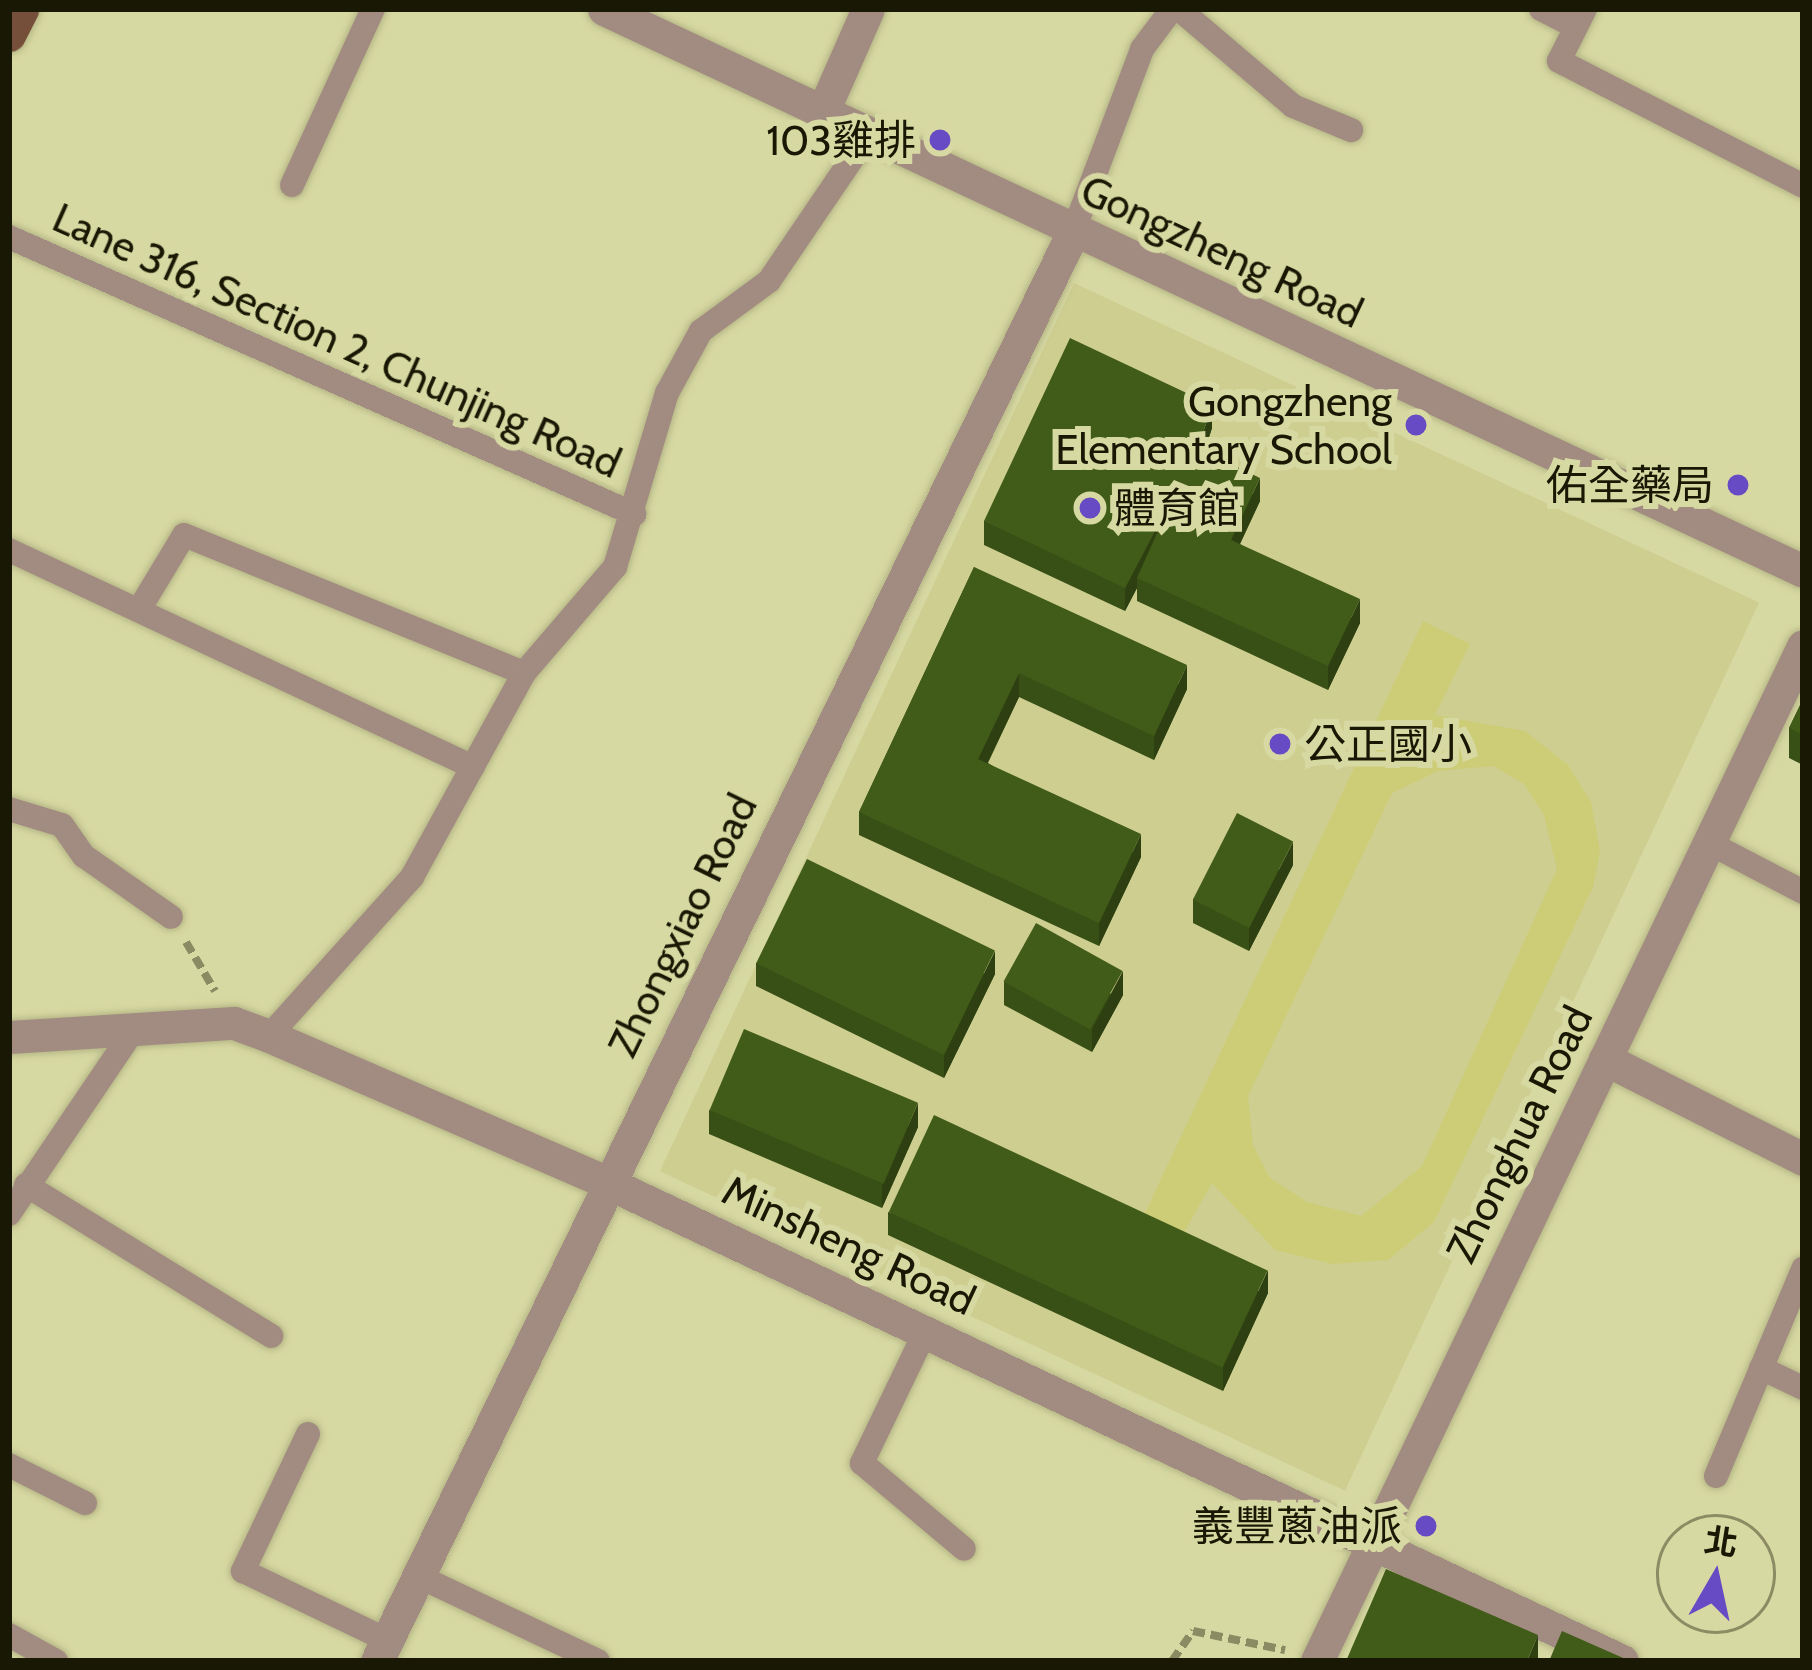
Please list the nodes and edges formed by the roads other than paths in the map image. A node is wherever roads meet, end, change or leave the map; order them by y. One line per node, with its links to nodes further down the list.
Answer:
1 (22, 9): 8 (main road)
2 (373, 9): 12 (lane)
3 (604, 9): 9 (street, Gongzheng Road)
4 (868, 9): 9 (street)
5 (1176, 9): 10 (lane); 14 (lane)
6 (1541, 9): 7 (lane)
7 (1580, 18): 13 (lane)
8 (9, 35)
9 (823, 111): 11 (street, Gongzheng Road)
10 (1351, 130)
11 (869, 134): 14 (street, Gongzheng Road); 16 (lane)
12 (292, 185)
13 (1803, 186)
14 (1073, 232): 18 (street, Gongzheng Road); 32 (street, Zhongxiao Road)
15 (9, 237): 16 (lane, Lane 316, Section 2, Chunjing Road)
16 (634, 514): 21 (lane)
17 (9, 550): 19 (lane)
18 (1803, 571)
19 (140, 608): 21 (lane); 22 (lane)
20 (1803, 646): 24 (street, Zhonghua Road)
21 (524, 673): 22 (lane)
22 (472, 766): 29 (lane)
23 (9, 809): 26 (lane)
24 (1709, 844): 25 (lane); 30 (street, Zhonghua Road)
25 (1803, 892)
26 (171, 917)
27 (135, 1028): 28 (street, Minsheng Road); 29 (street, Minsheng Road); 33 (lane)
28 (9, 1036)
29 (268, 1036): 32 (street, Minsheng Road)
30 (1606, 1058): 31 (street); 44 (street, Zhonghua Road)
31 (1803, 1160)
32 (606, 1182): 36 (street, Minsheng Road); 46 (street, Zhongxiao Road)
33 (26, 1185): 34 (lane); 37 (lane)
34 (9, 1214)
35 (1803, 1269): 38 (lane)
36 (926, 1330): 44 (street, Minsheng Road); 45 (lane)
37 (271, 1336)
38 (1761, 1368): 39 (lane); 42 (lane)
39 (1803, 1388)
40 (308, 1434): 48 (lane)
41 (9, 1465): 43 (lane)
42 (1716, 1475)
43 (85, 1503)
44 (1370, 1544): 49 (street, Zhonghua Road); 52 (street, Minsheng Road)
45 (964, 1549)
46 (418, 1576): 48 (street, Zhongxiao Road); 51 (lane)
47 (9, 1635): 50 (lane)
48 (382, 1651)
49 (1318, 1659)
50 (56, 1661)
51 (598, 1661)
52 (1622, 1661)

